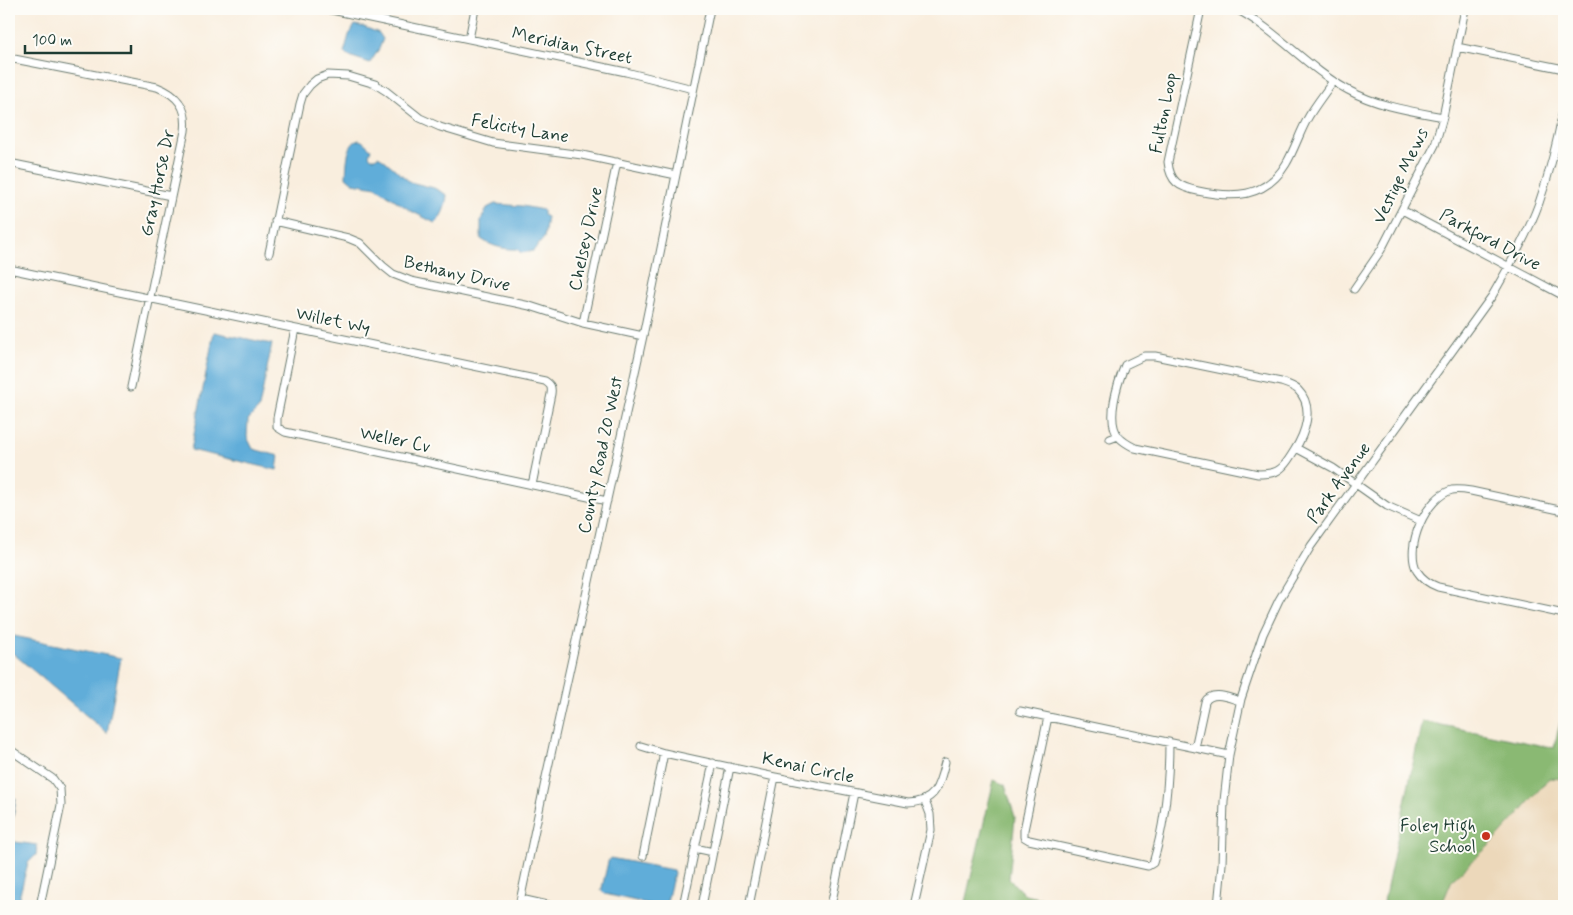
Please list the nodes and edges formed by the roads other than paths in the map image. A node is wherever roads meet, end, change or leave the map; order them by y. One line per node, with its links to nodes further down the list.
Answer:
1 (328, 9): 7 (street, Meridian Street)
2 (475, 9): 7 (street)
3 (710, 9): 12 (street, County Road 20 West)
4 (1201, 9): 11 (street, Fulton Loop)
5 (1236, 9): 11 (street)
6 (1465, 9): 8 (street, Vestige Mews)
7 (469, 39): 12 (street, Meridian Street)
8 (1457, 46): 10 (street); 14 (street, Vestige Mews)
9 (9, 58): 18 (street, Gray Horse Dr)
10 (1564, 69)
11 (1333, 81): 14 (street)
12 (693, 89): 17 (street, County Road 20 West)
13 (1564, 106): 22 (street, Park Avenue)
14 (1443, 117): 19 (street, Vestige Mews)
15 (9, 162): 18 (street)
16 (617, 162): 17 (street, Felicity Lane); 20 (street, Felicity Lane); 27 (street, Chelsey Drive)
17 (676, 175): 29 (street, County Road 20 West)
18 (172, 196): 26 (street, Gray Horse Dr)
19 (1402, 210): 22 (street, Parkford Drive); 24 (street, Vestige Mews)
20 (275, 221): 21 (street, Felicity Lane); 27 (street, Bethany Drive)
21 (269, 253)
22 (1509, 267): 25 (street, Parkford Drive); 34 (street, Park Avenue)
23 (9, 269): 26 (street, Willet Wy)
24 (1354, 289)
25 (1564, 296)
26 (150, 298): 28 (street, Willet Wy); 30 (street, Gray Horse Dr)
27 (583, 323): 29 (street, Bethany Drive)
28 (295, 329): 35 (street, Weller Cv); 35 (street, Willet Wy)
29 (643, 336): 36 (street, County Road 20 West)
30 (130, 387)
31 (1118, 436): 32 (street); 33 (street); 33 (street)
32 (1110, 439)
33 (1296, 448): 34 (street)
34 (1356, 484): 38 (street); 40 (street, Park Avenue)
35 (532, 485): 36 (street, Weller Cv)
36 (606, 500): 58 (street, County Road 20 West)
37 (1564, 511): 38 (street)
38 (1421, 521): 39 (street)
39 (1564, 614)
40 (1240, 701): 45 (street); 48 (street, Park Avenue)
41 (1020, 711): 42 (street)
42 (1048, 717): 43 (street); 43 (street)
43 (1169, 742): 45 (street)
44 (641, 746): 47 (street, Kenai Circle)
45 (1195, 748): 48 (street)
46 (9, 749): 59 (street)
47 (664, 752): 50 (street, Kenai Circle); 57 (street)
48 (1229, 755): 66 (street, Park Avenue)
49 (945, 762): 54 (street)
50 (713, 763): 51 (street, Kenai Circle); 55 (street)
51 (730, 766): 52 (street, Kenai Circle); 56 (street)
52 (775, 777): 53 (street, Kenai Circle); 63 (street)
53 (854, 793): 54 (street, Kenai Circle); 64 (street)
54 (924, 801): 65 (street)
55 (695, 848): 56 (street); 61 (street)
56 (713, 852): 62 (street)
57 (643, 856)
58 (520, 902): 60 (street)
59 (40, 906)
60 (552, 906)
61 (683, 906)
62 (702, 906)
63 (749, 906)
64 (831, 906)
65 (914, 906)
66 (1218, 906)

